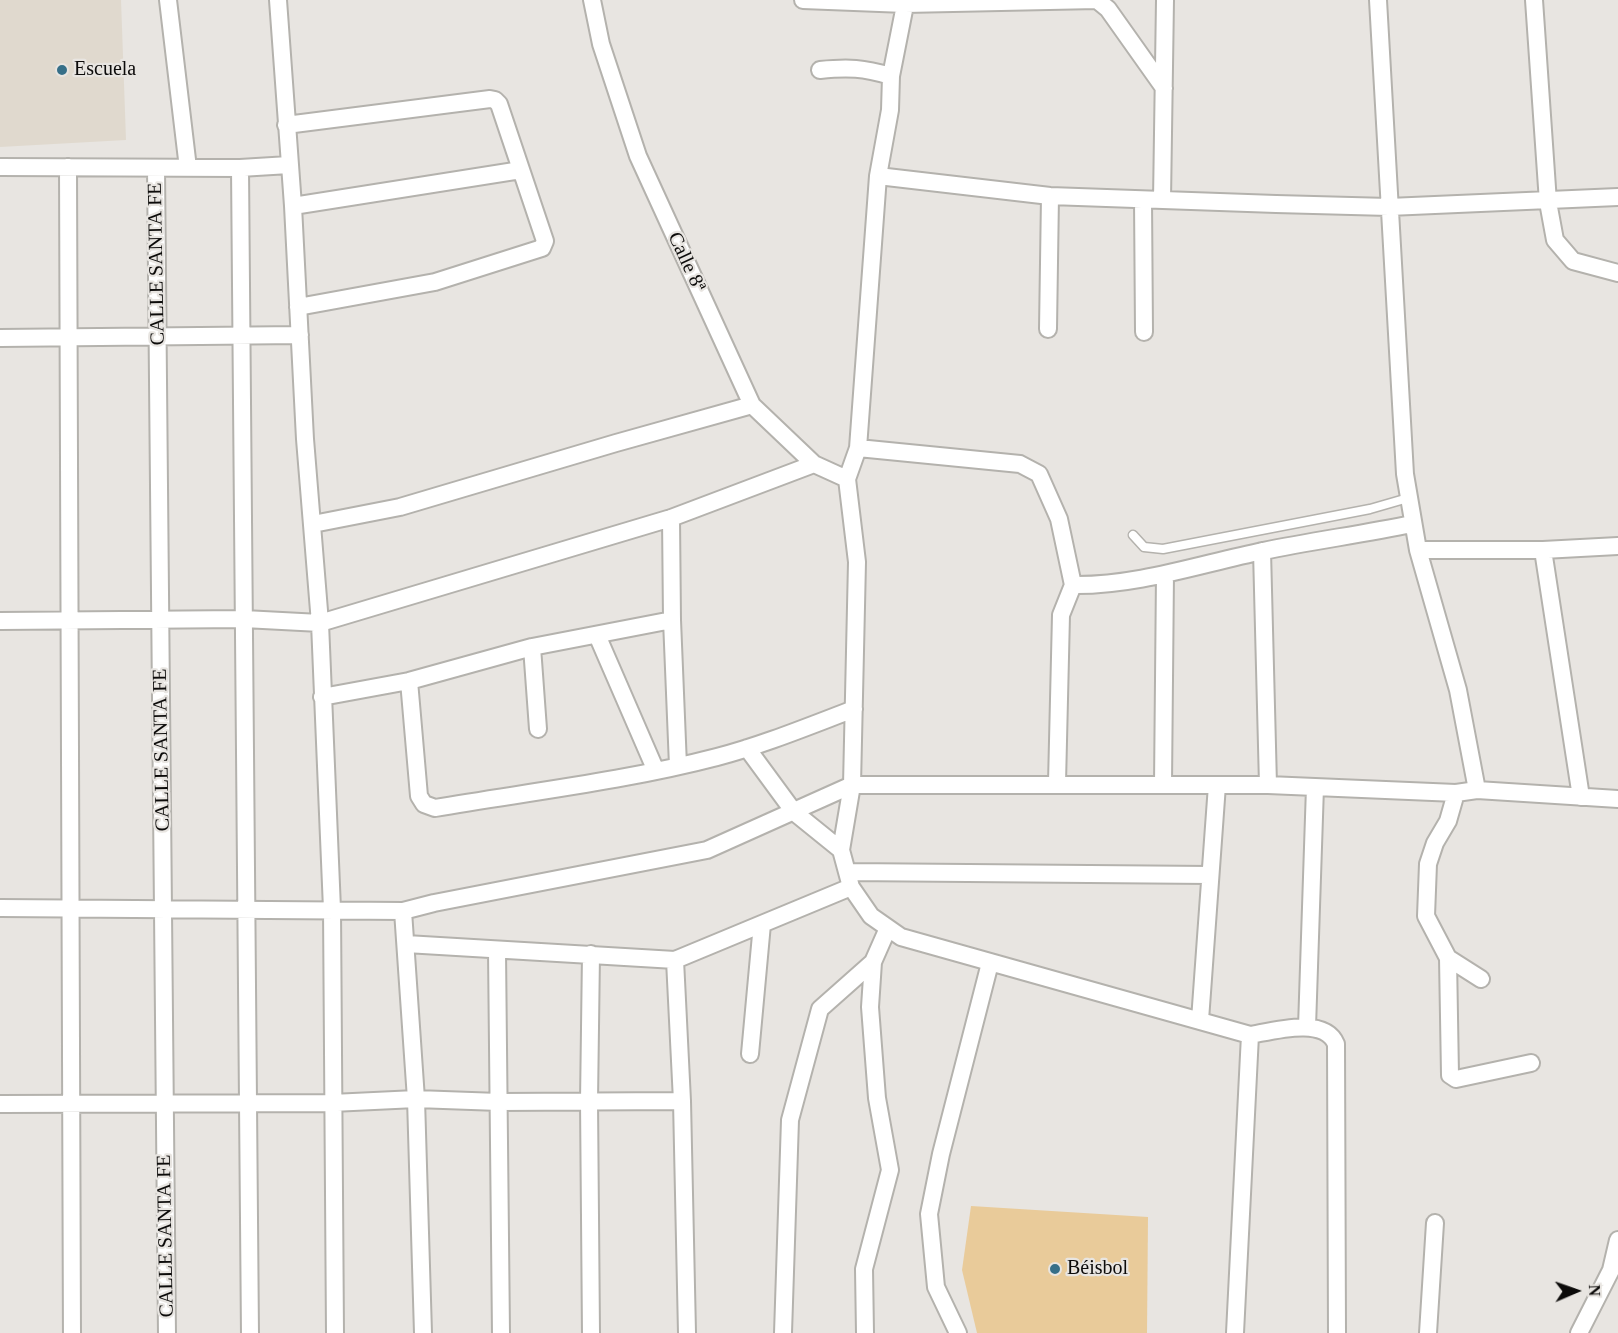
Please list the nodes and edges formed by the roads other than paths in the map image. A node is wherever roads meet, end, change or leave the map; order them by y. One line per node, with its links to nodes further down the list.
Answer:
1 (168, 0): 18 (street)
2 (278, 0): 13 (street)
3 (592, 0): 38 (street, Calle 8ª)
4 (802, 0): 9 (street)
5 (1097, 0): 9 (street); 12 (street)
6 (1165, 0): 12 (street)
7 (1378, 0): 28 (street)
8 (1534, 0): 26 (street)
9 (905, 2): 11 (street)
10 (820, 70): 11 (street)
11 (891, 76): 21 (street)
12 (1164, 88): 25 (street)
13 (286, 125): 14 (street); 20 (street)
14 (289, 165): 19 (street); 27 (street)
15 (0, 167): 16 (street)
16 (68, 167): 17 (street); 36 (street)
17 (156, 168): 18 (street); 35 (street, CALLE SANTA FE)
18 (188, 168): 19 (street)
19 (240, 168): 33 (street)
20 (521, 170): 27 (street); 30 (street)
21 (878, 176): 22 (street); 39 (street)
22 (1050, 196): 24 (street); 31 (street)
23 (1618, 197): 26 (street)
24 (1143, 200): 25 (street); 32 (street)
25 (1162, 200): 28 (street)
26 (1548, 202): 28 (street); 29 (street)
27 (293, 206): 30 (street)
28 (1389, 207): 42 (street)
29 (1618, 273)
30 (298, 308): 34 (street)
31 (1048, 329)
32 (1144, 332)
33 (242, 335): 34 (street); 35 (street); 53 (street)
34 (300, 335): 44 (street)
35 (158, 336): 36 (street); 55 (street, CALLE SANTA FE)
36 (69, 337): 37 (street); 54 (street)
37 (0, 338)
38 (752, 405): 40 (street, Calle 8ª); 44 (street)
39 (858, 448): 41 (street); 52 (street)
40 (814, 464): 41 (street, Calle 8ª); 43 (street)
41 (847, 479): 63 (street)
42 (1408, 498): 45 (street); 46 (lane)
43 (671, 518): 56 (street); 58 (street)
44 (312, 524): 58 (street)
45 (1412, 524): 48 (street); 50 (street)
46 (1133, 535)
47 (1618, 546): 49 (street)
48 (1418, 550): 49 (street); 74 (street)
49 (1543, 550): 76 (street)
50 (1262, 551): 51 (street); 70 (street)
51 (1165, 574): 52 (street); 69 (street)
52 (1073, 585): 68 (street)
53 (244, 619): 55 (street); 58 (street); 85 (street)
54 (70, 620): 55 (street); 57 (street); 83 (street)
55 (160, 620): 84 (street, CALLE SANTA FE)
56 (672, 620): 59 (street); 66 (street)
57 (0, 621)
58 (320, 624): 62 (street)
59 (597, 635): 60 (street); 67 (street)
60 (532, 647): 61 (street); 64 (street)
61 (409, 681): 62 (street); 67 (street)
62 (322, 697): 86 (street)
63 (854, 709): 65 (street); 71 (street)
64 (538, 729)
65 (747, 748): 66 (street); 78 (street)
66 (678, 766): 67 (street)
67 (656, 771)
68 (1057, 783): 69 (street); 71 (street)
69 (1163, 784): 72 (street)
70 (1268, 784): 72 (street); 73 (street)
71 (852, 785): 78 (street); 79 (street)
72 (1217, 785): 80 (street)
73 (1315, 787): 75 (street); 99 (street)
74 (1477, 790): 75 (street); 76 (street)
75 (1456, 793): 93 (street)
76 (1581, 797): 77 (street)
77 (1618, 799)
78 (794, 812): 79 (street); 87 (street)
79 (841, 850): 81 (street)
80 (1210, 875): 81 (street); 98 (street)
81 (849, 879): 88 (street); 89 (street)
82 (0, 908): 83 (street)
83 (70, 908): 84 (street); 111 (street)
84 (163, 909): 85 (street); 108 (street, CALLE SANTA FE)
85 (247, 909): 86 (street); 109 (street)
86 (332, 909): 87 (street); 106 (street)
87 (404, 911): 90 (street)
88 (762, 924): 94 (street); 101 (street)
89 (888, 928): 95 (street); 96 (street)
90 (406, 944): 91 (street); 103 (street)
91 (497, 951): 92 (street); 107 (street)
92 (591, 954): 94 (street); 104 (street)
93 (1448, 958): 97 (street); 102 (street)
94 (675, 960): 105 (street)
95 (873, 962): 123 (street); 124 (street)
96 (990, 963): 98 (street); 125 (street)
97 (1481, 979)
98 (1200, 1020): 100 (street)
99 (1307, 1027): 100 (street); 127 (street)
100 (1250, 1035): 126 (street)
101 (750, 1054)
102 (1531, 1064)
103 (416, 1099): 106 (street); 107 (street); 119 (street)
104 (589, 1101): 105 (street); 107 (street); 121 (street)
105 (682, 1101): 122 (street)
106 (332, 1102): 109 (street); 118 (street)
107 (499, 1102): 120 (street)
108 (165, 1103): 109 (street); 111 (street); 116 (street, CALLE SANTA FE)
109 (248, 1103): 117 (street)
110 (0, 1104): 111 (street)
111 (71, 1104): 115 (street)
112 (1436, 1222): 128 (street)
113 (1618, 1240): 114 (street)
114 (1614, 1272): 129 (street)
115 (72, 1333)
116 (167, 1333)
117 (250, 1333)
118 (335, 1333)
119 (423, 1333)
120 (501, 1333)
121 (591, 1333)
122 (687, 1333)
123 (783, 1333)
124 (865, 1333)
125 (958, 1333)
126 (1234, 1333)
127 (1337, 1333)
128 (1428, 1333)
129 (1580, 1333)

